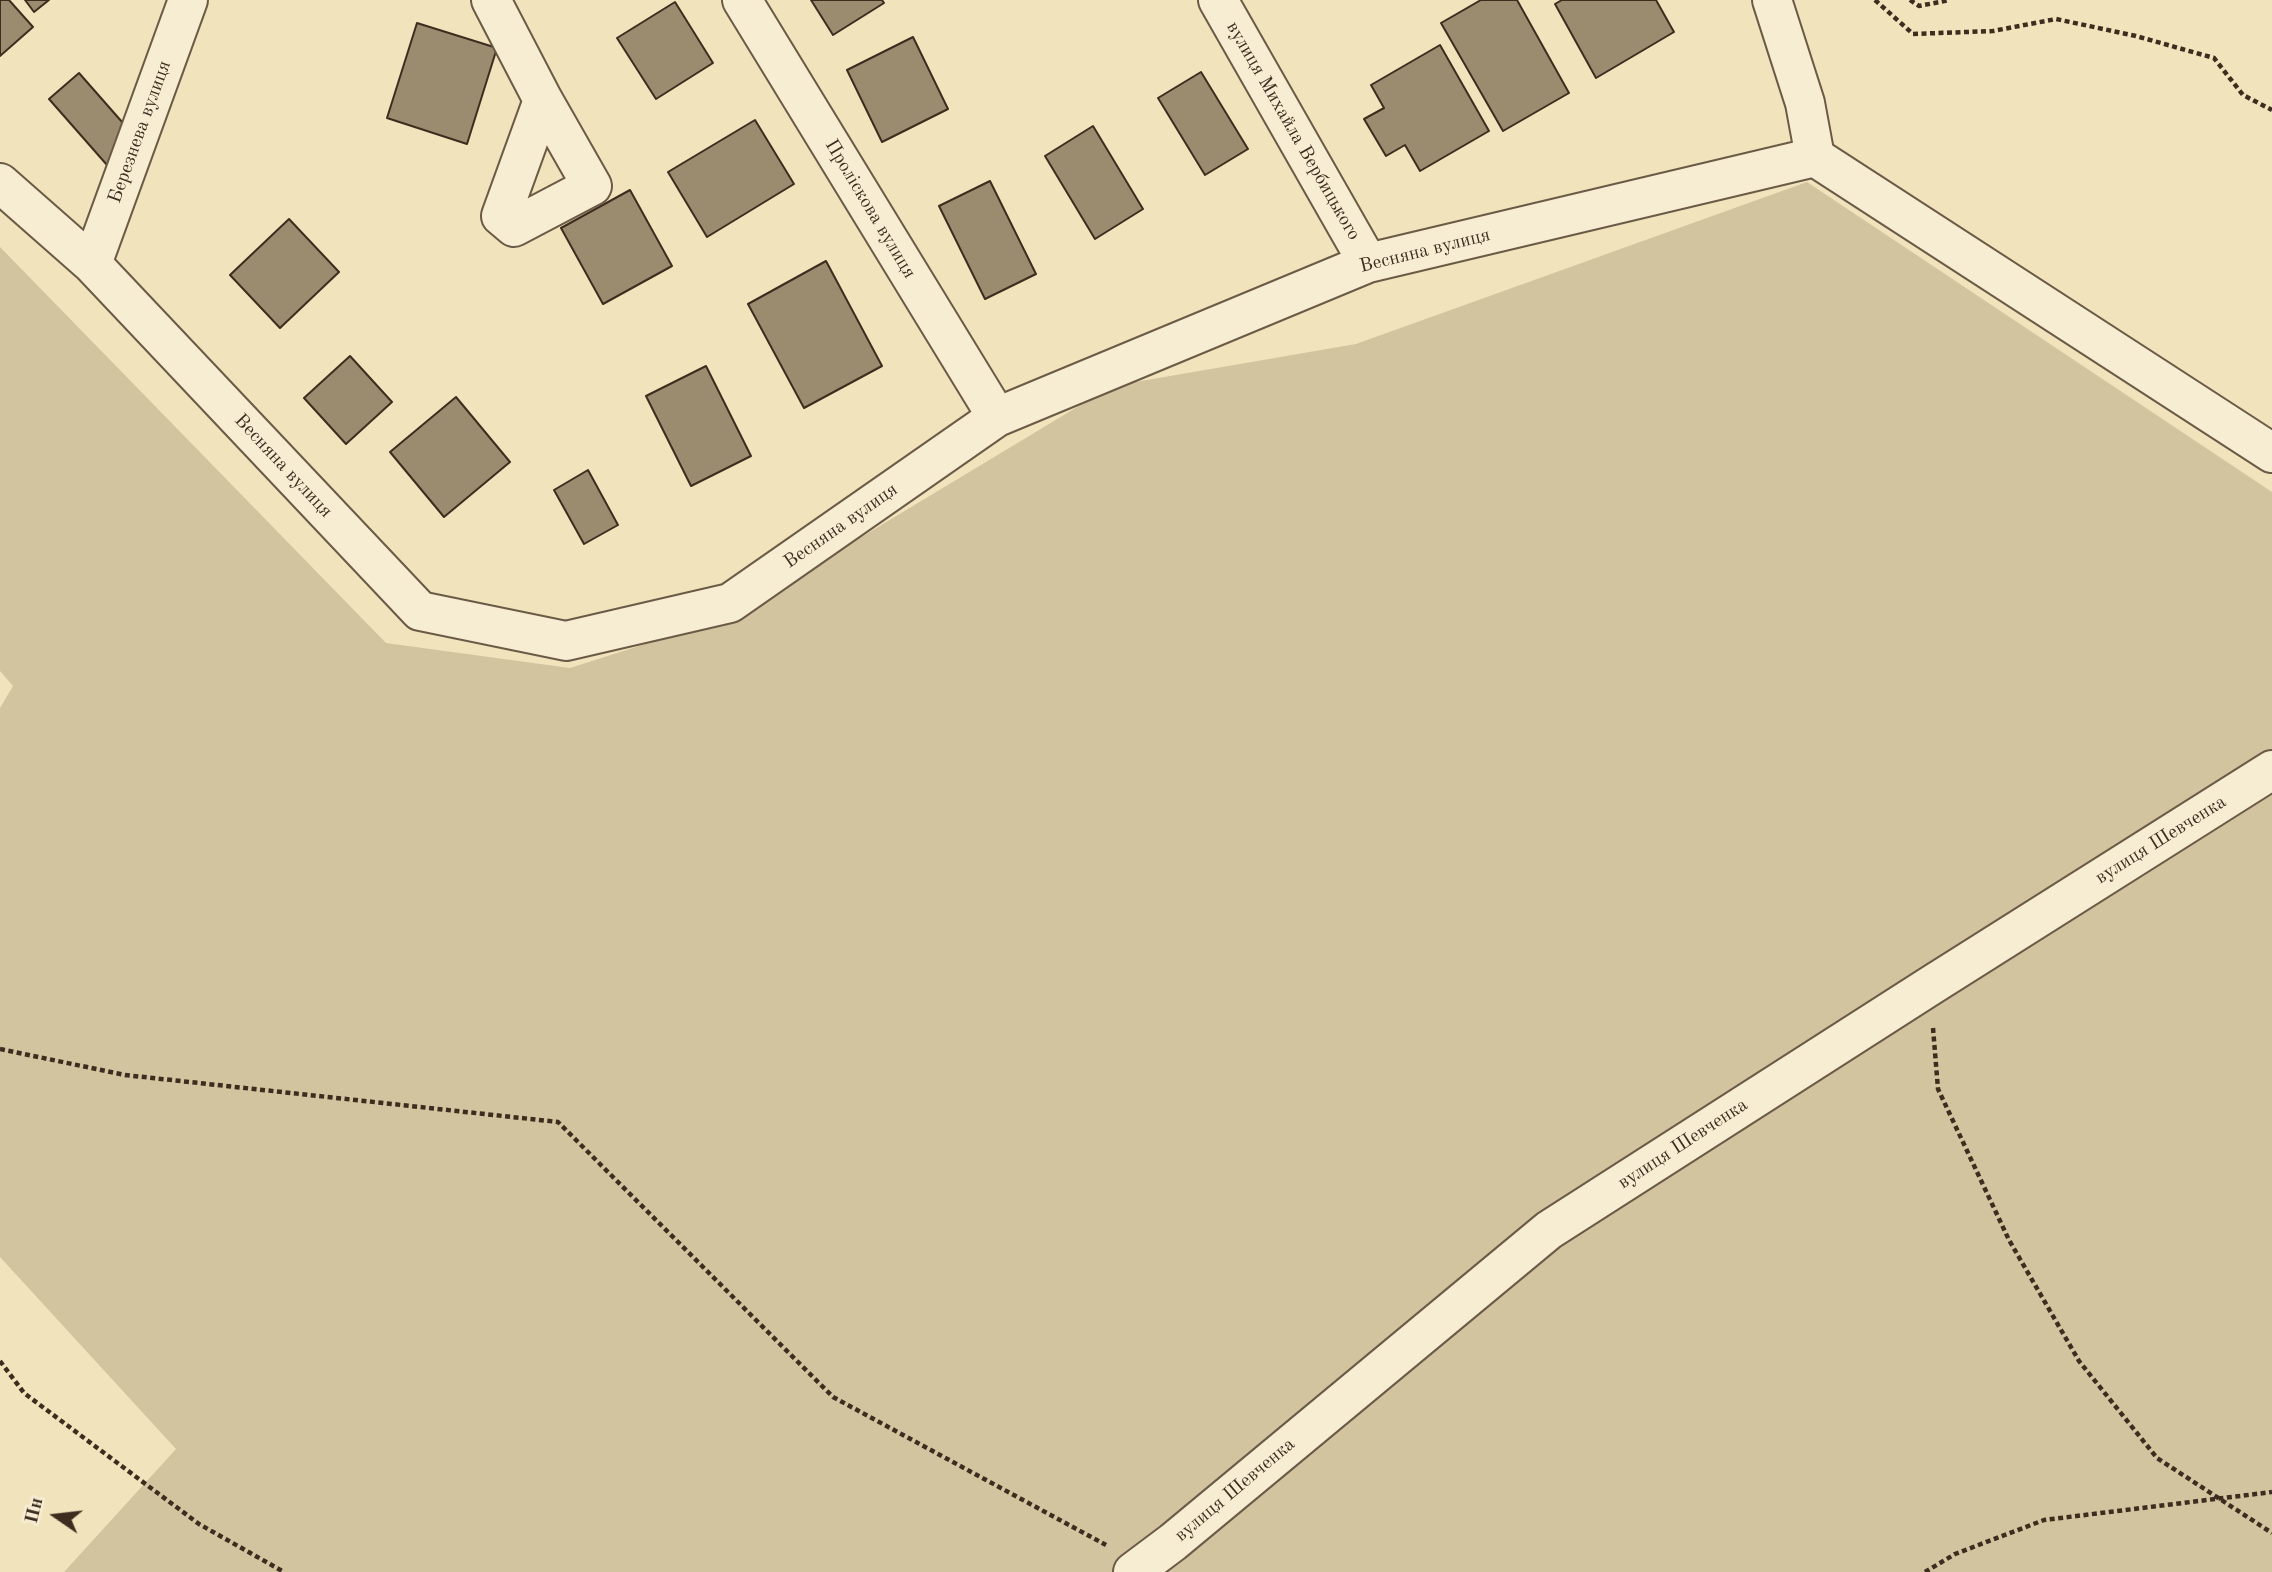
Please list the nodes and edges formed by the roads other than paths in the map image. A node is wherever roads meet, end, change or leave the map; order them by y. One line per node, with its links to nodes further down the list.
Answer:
1 (188, 0): 10 (street, Березнева вулиця)
2 (491, 0): 6 (street)
3 (742, 0): 11 (street, Проліскова вулиця)
4 (1218, 0): 9 (street, вулиця Михайла Вербицького)
5 (1772, 0): 7 (street)
6 (542, 100)
7 (1815, 157): 9 (street, Весняна вулиця); 12 (street)
8 (0, 183): 10 (street, Весняна вулиця)
9 (1368, 263): 11 (street, Весняна вулиця)
10 (92, 264): 11 (street, Весняна вулиця)
11 (997, 417)
12 (2272, 453)
13 (2272, 770): 14 (street, вулиця Шевченка)
14 (1138, 1568)

